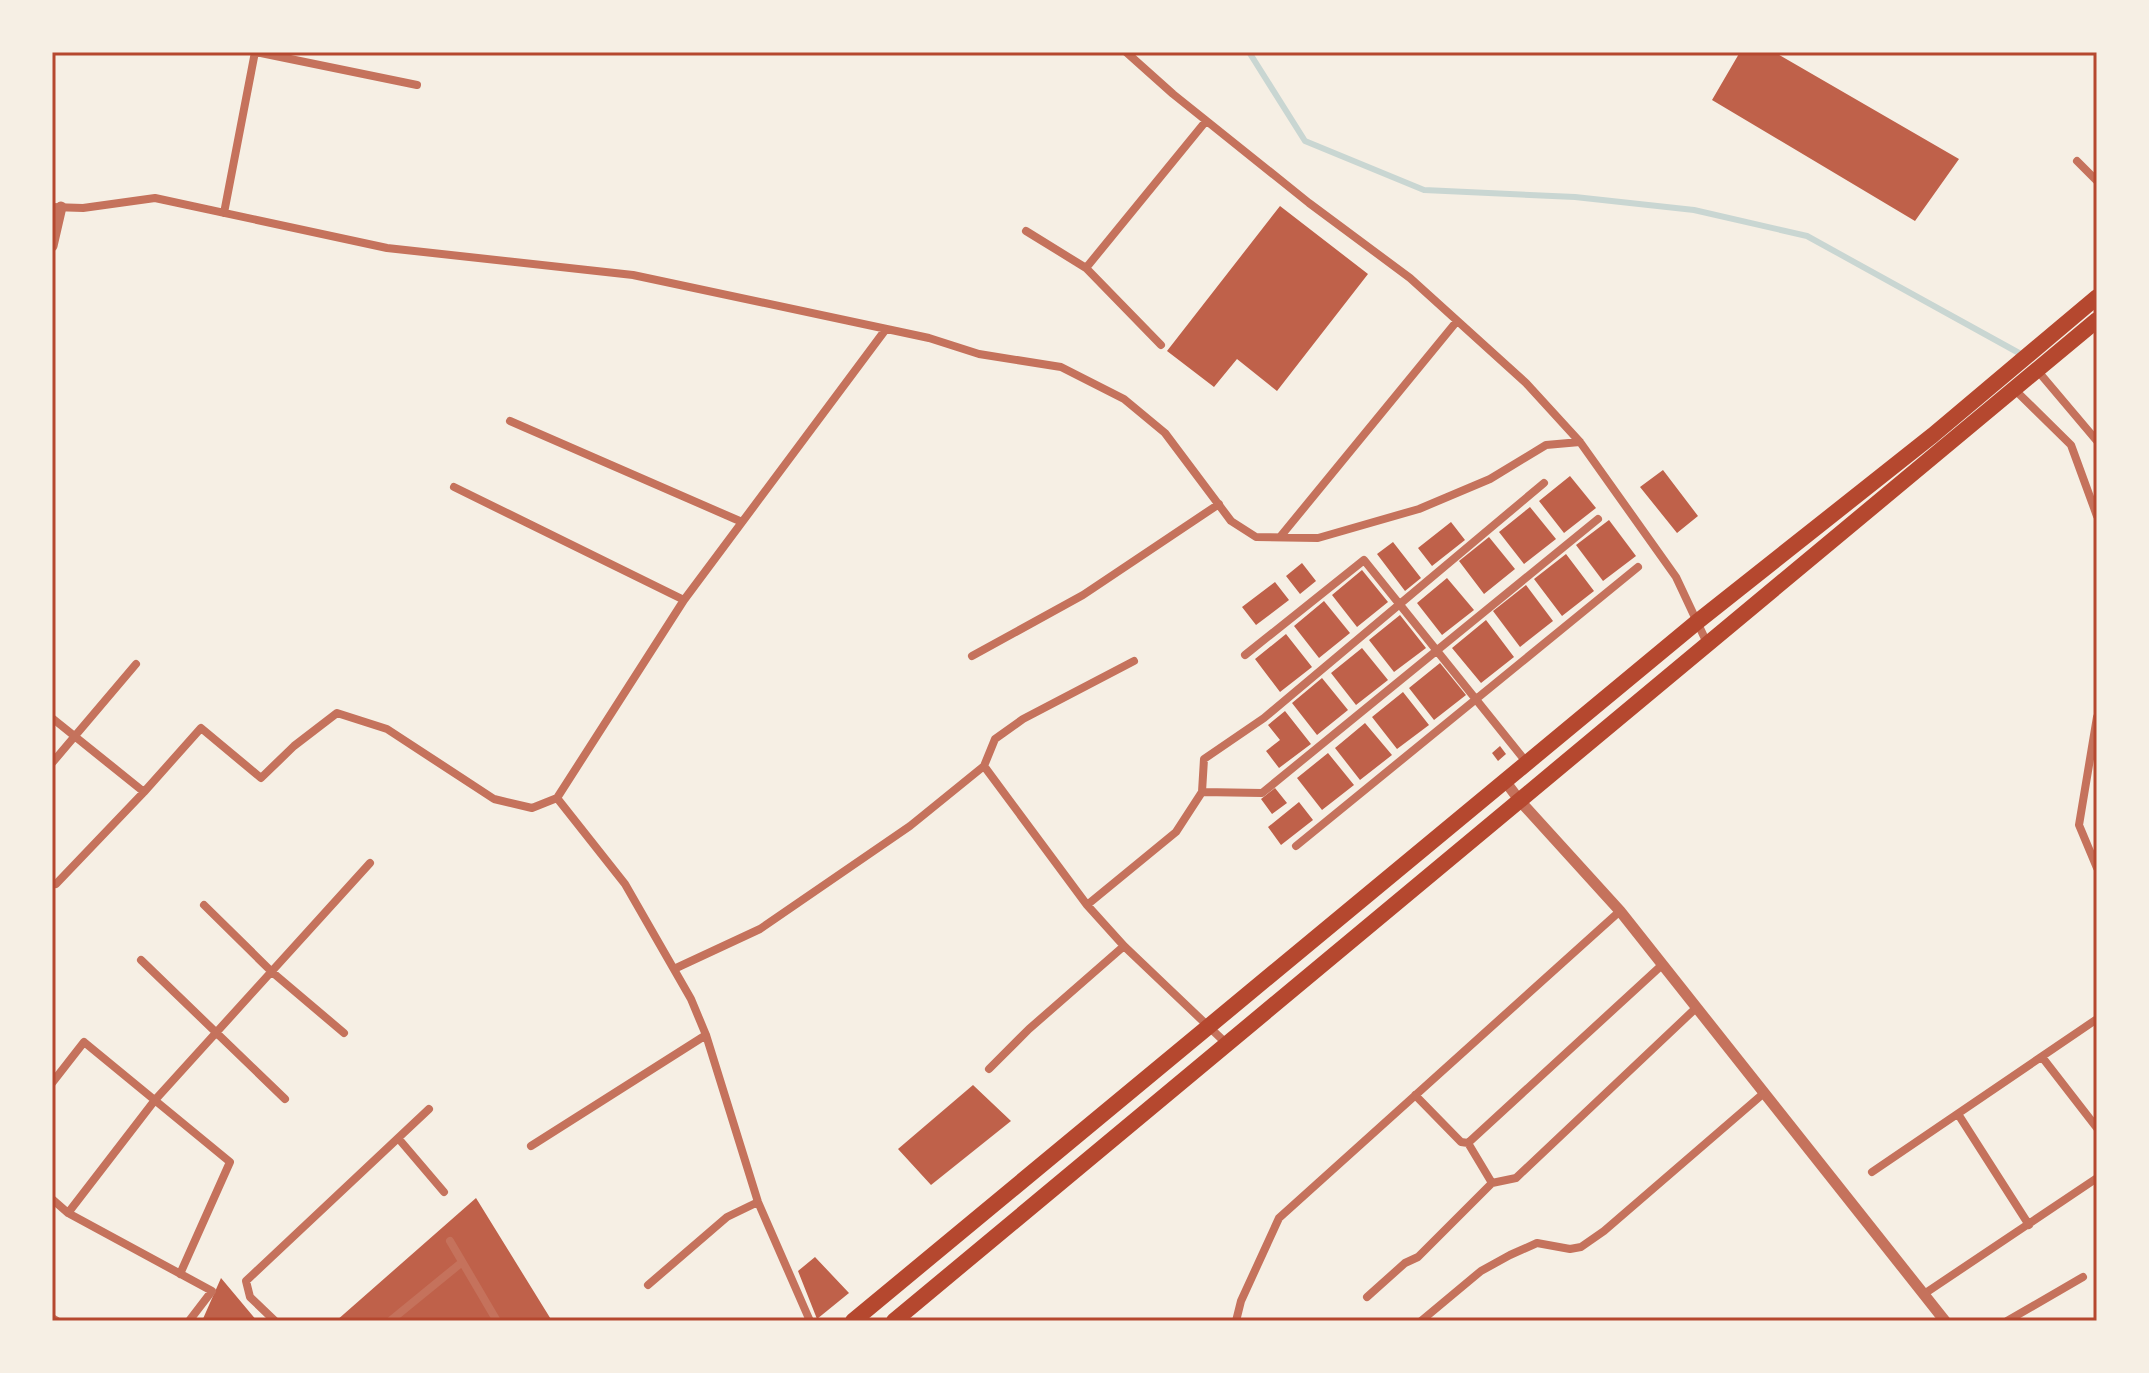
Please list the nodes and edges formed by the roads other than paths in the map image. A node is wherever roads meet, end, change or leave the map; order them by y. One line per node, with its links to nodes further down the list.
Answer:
1 (256, 52): 3 (street); 8 (street)
2 (1126, 52): 4 (street)
3 (417, 85)
4 (1206, 121): 11 (street); 13 (street)
5 (2077, 161): 6 (street)
6 (2097, 181)
7 (56, 207): 8 (street); 10 (street)
8 (224, 213): 15 (street)
9 (1026, 231): 11 (street)
10 (52, 246)
11 (1086, 268): 16 (street)
12 (2097, 297): 19 (highway)
13 (1457, 321): 22 (street); 29 (street)
14 (2095, 321): 17 (highway)
15 (886, 329): 25 (street); 28 (street)
16 (1161, 345)
17 (2037, 370): 18 (highway); 21 (street)
18 (2014, 389): 19 (highway); 26 (street)
19 (1985, 402): 33 (highway); 34 (highway)
20 (510, 421): 28 (street)
21 (2097, 441)
22 (1580, 442): 29 (street); 33 (street)
23 (1544, 483): 32 (street)
24 (454, 487): 31 (street)
25 (1219, 504): 29 (street); 37 (street)
26 (2097, 516)
27 (1598, 519): 35 (street)
28 (742, 522): 31 (street)
29 (1280, 537)
30 (1638, 567): 40 (street)
31 (684, 600): 50 (street)
32 (1399, 604): 35 (street); 36 (street); 49 (street)
33 (1697, 622): 34 (street); 45 (highway)
34 (1708, 644): 51 (highway)
35 (1437, 651): 40 (street); 49 (street)
36 (1245, 655)
37 (972, 656)
38 (1134, 661): 46 (street)
39 (136, 664): 43 (street)
40 (1475, 700): 45 (street); 52 (street)
41 (2097, 717): 54 (street)
42 (52, 718): 43 (street)
43 (74, 736): 44 (street); 48 (street)
44 (52, 763)
45 (1527, 763): 47 (highway)
46 (984, 766): 57 (street); 62 (street)
47 (1505, 781): 51 (street); 66 (highway)
48 (144, 792): 50 (street); 55 (street)
49 (1202, 792): 57 (street)
50 (557, 798): 62 (street)
51 (1520, 801): 58 (street); 70 (highway)
52 (1296, 846)
53 (370, 863): 63 (street)
54 (2097, 868)
55 (56, 884)
56 (204, 905): 63 (street)
57 (1087, 905): 59 (street)
58 (1620, 911): 61 (street); 75 (street)
59 (1124, 946): 66 (street); 72 (street)
60 (141, 960): 67 (street)
61 (1662, 965): 64 (street); 82 (street)
62 (674, 969): 69 (street)
63 (272, 972): 67 (street); 68 (street)
64 (1696, 1008): 74 (street); 86 (street)
65 (2097, 1019): 71 (street)
66 (1210, 1028): 70 (street); 104 (highway)
67 (217, 1032): 76 (street); 77 (street)
68 (344, 1033)
69 (706, 1035): 83 (street); 89 (street)
70 (1228, 1045): 105 (highway)
71 (2042, 1057): 79 (street); 80 (street)
72 (989, 1069)
73 (52, 1083): 77 (street)
74 (1764, 1093): 97 (street); 107 (street)
75 (1415, 1095): 82 (street); 106 (street)
76 (285, 1099)
77 (155, 1100): 90 (street); 94 (street)
78 (429, 1109): 81 (street)
79 (1958, 1114): 84 (street); 91 (street)
80 (2097, 1128)
81 (398, 1138): 87 (street); 100 (street)
82 (1468, 1143): 86 (street)
83 (531, 1146)
84 (1872, 1172)
85 (2097, 1178): 91 (street)
86 (1492, 1183): 98 (street)
87 (444, 1192)
88 (52, 1199): 90 (street)
89 (758, 1202): 96 (street); 103 (street)
90 (68, 1213): 94 (street)
91 (2029, 1225): 97 (street)
92 (450, 1241): 93 (street)
93 (461, 1263): 101 (street); 102 (street)
94 (180, 1274): 99 (street)
95 (2083, 1277): 109 (street)
96 (648, 1285)
97 (1924, 1294): 108 (street)
98 (1367, 1297)
99 (189, 1321)
100 (275, 1321)
101 (390, 1321)
102 (497, 1321)
103 (810, 1321)
104 (853, 1321)
105 (894, 1321)
106 (1236, 1321)
107 (1421, 1321)
108 (1945, 1321)
109 (2007, 1321)

